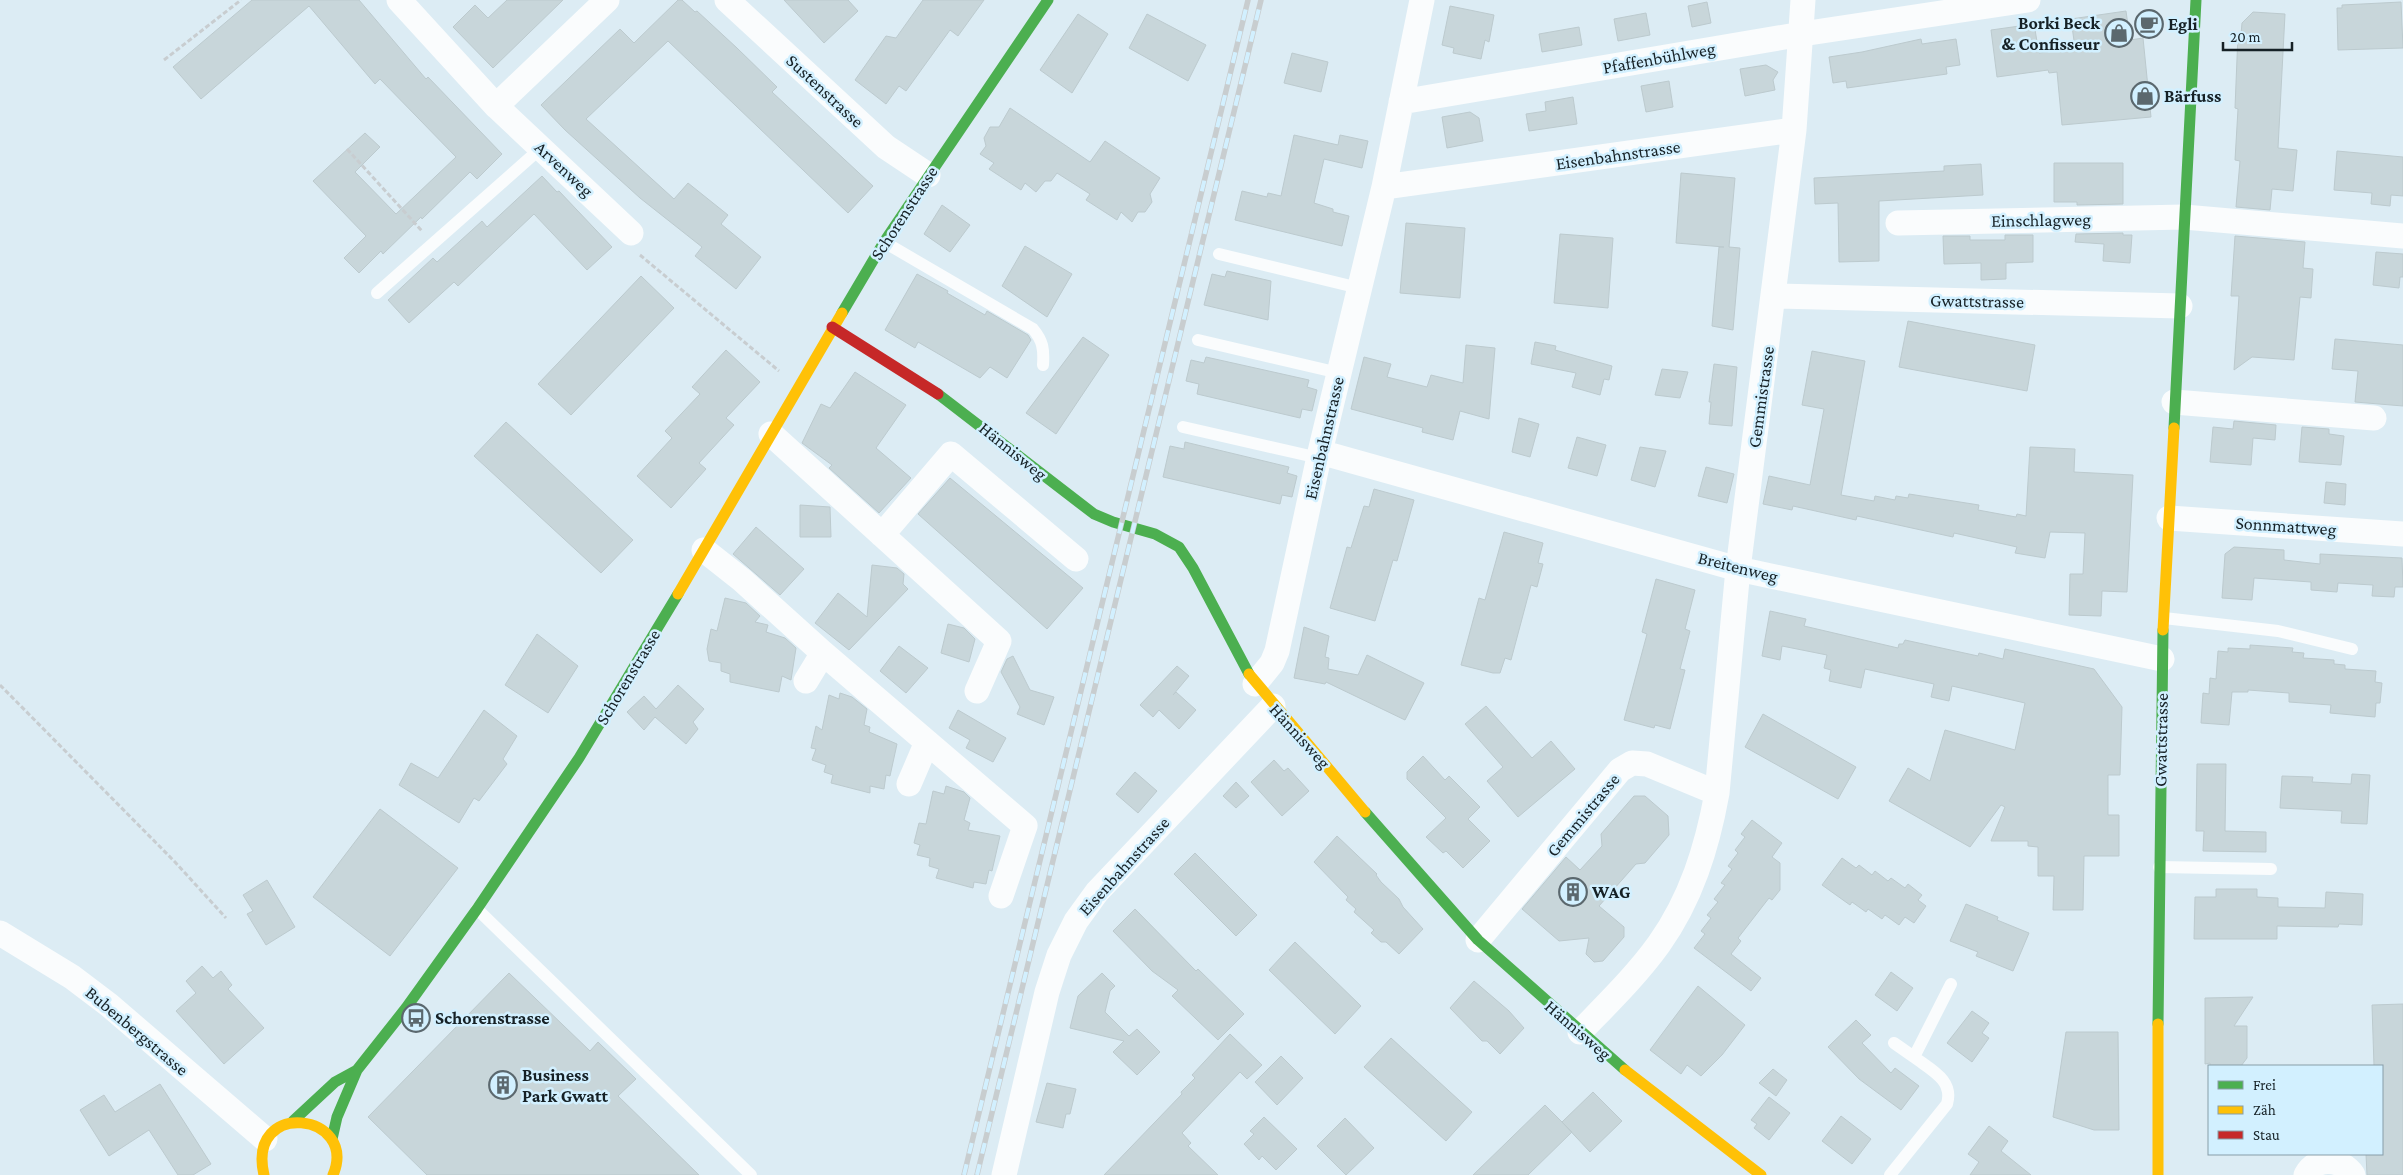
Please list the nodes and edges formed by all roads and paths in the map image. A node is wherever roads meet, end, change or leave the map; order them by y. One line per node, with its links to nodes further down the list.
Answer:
1 (241, 0): 12 (path)
2 (399, 0): 14 (street, Arvenweg)
3 (607, 0): 14 (street)
4 (727, 0): 18 (street, Sustenstrasse)
5 (1048, 0): 18 (street, Schorenstrasse)
6 (1422, 0): 13 (street, Eisenbahnstrasse)
7 (1803, 0): 11 (street, Gemmistrasse)
8 (2028, 0): 10 (street, Pfaffenbühlweg)
9 (2196, 0): 20 (street, Gwattstrasse)
10 (1916, 8): 11 (street, Pfaffenbühlweg)
11 (1802, 34): 13 (street, Pfaffenbühlweg); 15 (street, Gemmistrasse)
12 (164, 60)
13 (1401, 102): 19 (street, Eisenbahnstrasse)
14 (496, 106): 16 (street, Arvenweg)
15 (1794, 130): 19 (street, Eisenbahnstrasse); 29 (street, Gemmistrasse)
16 (542, 148): 22 (street, Arvenweg); 25 (lane)
17 (347, 149): 25 (path)
18 (928, 175): 24 (street, Schorenstrasse)
19 (1384, 187): 27 (street, Eisenbahnstrasse)
20 (2184, 217): 21 (street, Einschlagweg); 23 (street, Einschlagweg); 30 (street, Gwattstrasse)
21 (1898, 223)
22 (631, 233): 35 (path)
23 (2403, 236)
24 (884, 242): 31 (street, Schorenstrasse); 33 (lane)
25 (434, 244): 28 (lane)
26 (1219, 254): 27 (lane)
27 (1359, 288): 34 (street, Eisenbahnstrasse)
28 (377, 293)
29 (1774, 296): 30 (street, Gwattstrasse); 46 (street, Gemmistrasse)
30 (2180, 306): 36 (street, Gwattstrasse)
31 (832, 327): 35 (street, Schorenstrasse); 52 (street, Hännisweg)
32 (1198, 340): 34 (lane)
33 (1043, 365)
34 (1339, 374): 40 (street, Eisenbahnstrasse)
35 (798, 386): 39 (street, Schorenstrasse)
36 (2174, 402): 37 (street); 41 (street, Gwattstrasse)
37 (2374, 418)
38 (1184, 428): 40 (lane)
39 (771, 434): 43 (street); 44 (street, Schorenstrasse)
40 (1319, 455): 46 (street, Breitenweg); 52 (street, Eisenbahnstrasse)
41 (2169, 518): 42 (street, Sonnmattweg); 47 (street, Gwattstrasse)
42 (2403, 534)
43 (882, 535): 45 (street); 54 (street)
44 (704, 550): 49 (street); 62 (street, Schorenstrasse)
45 (1076, 559)
46 (1738, 569): 50 (street, Breitenweg); 58 (street, Gemmistrasse)
47 (2164, 618): 48 (lane); 50 (street, Gwattstrasse)
48 (2352, 650)
49 (823, 653): 51 (street); 56 (street)
50 (2162, 659): 59 (street, Gwattstrasse)
51 (806, 681)
52 (1255, 684): 55 (street, Hännisweg)
53 (0, 685): 63 (path)
54 (978, 691)
55 (1273, 706): 65 (street, Hännisweg); 79 (street, Eisenbahnstrasse)
56 (927, 742): 57 (street); 61 (street)
57 (909, 784)
58 (1717, 793): 65 (street, Gemmistrasse); 67 (street, Gemmistrasse)
59 (2158, 867): 60 (lane); 82 (street, Gwattstrasse)
60 (2271, 869)
61 (1001, 896)
62 (477, 909): 70 (street, Schorenstrasse); 78 (lane)
63 (226, 918)
64 (0, 933): 72 (street, Bubenbergstrasse)
65 (1478, 940): 67 (street, Hännisweg)
66 (1951, 984): 69 (lane)
67 (1580, 1032): 80 (street, Hännisweg)
68 (1894, 1043): 69 (lane)
69 (1914, 1057): 81 (lane)
70 (357, 1070): 71 (street, Schorenstrasse); 73 (street, Schorenstrasse)
71 (293, 1121): 72 (street, Schorenstrasse); 73 (street)
72 (265, 1139): 75 (street)
73 (332, 1140): 74 (street)
74 (337, 1161): 76 (street); 77 (lane)
75 (262, 1173)
76 (333, 1175)
77 (343, 1175)
78 (752, 1175)
79 (1004, 1175)
80 (1762, 1175)
81 (1890, 1175)
82 (2158, 1175)
83 (2306, 1175): 84 (street)
84 (2353, 1175)

